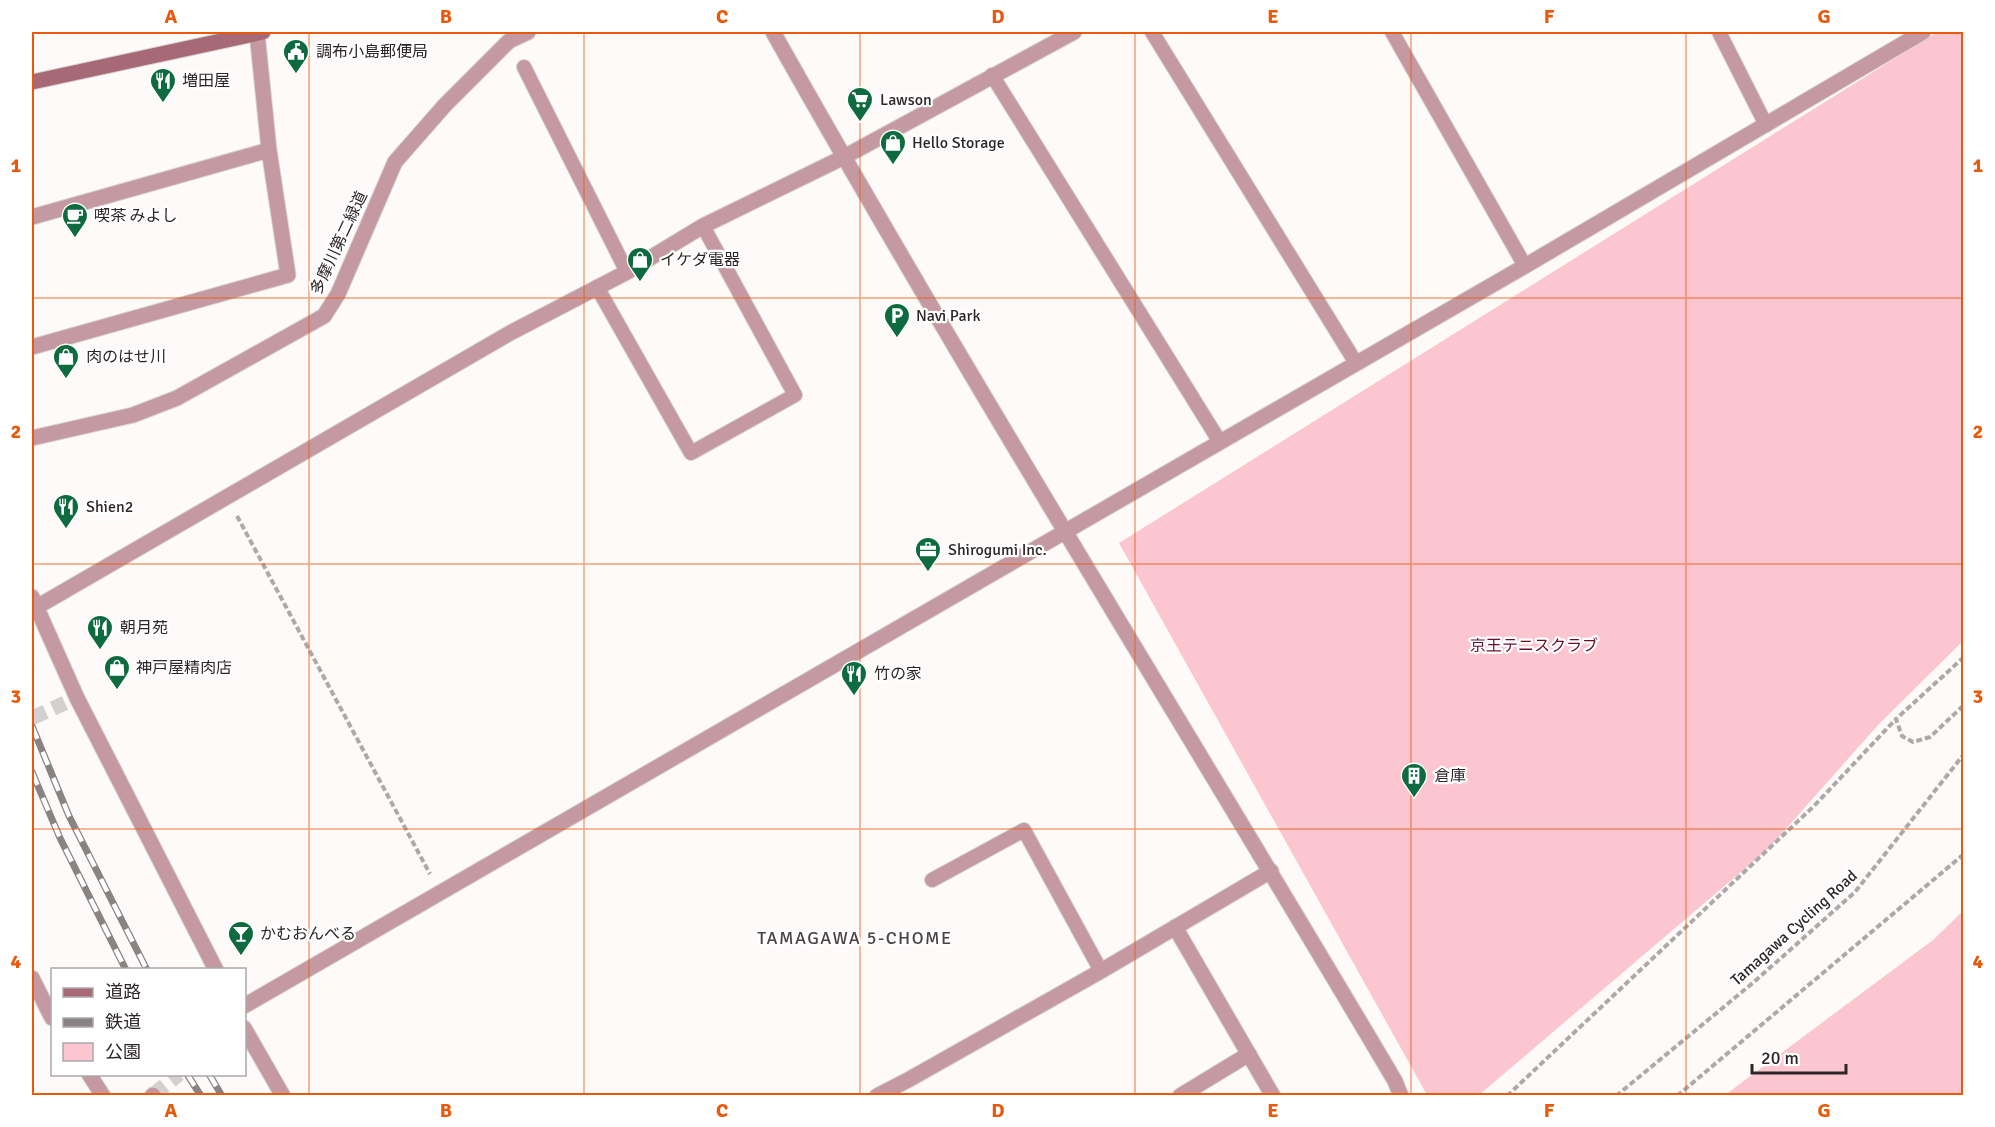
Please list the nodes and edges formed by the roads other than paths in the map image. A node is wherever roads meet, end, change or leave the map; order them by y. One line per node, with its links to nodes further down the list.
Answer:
1 (260, 32): 11 (main road); 13 (street)
2 (528, 32): 22 (street, 多摩川第二緑道)
3 (773, 32): 14 (street)
4 (1074, 32): 10 (street)
5 (1152, 32): 21 (lane)
6 (1392, 32): 17 (lane)
7 (1719, 32): 12 (lane)
8 (1916, 33): 12 (street)
9 (524, 67): 18 (lane)
10 (992, 75): 14 (street); 23 (lane)
11 (32, 82)
12 (1766, 125): 17 (street)
13 (269, 150): 15 (street); 20 (street)
14 (844, 157): 16 (street); 24 (street)
15 (32, 217)
16 (703, 226): 18 (street); 19 (lane)
17 (1525, 266): 21 (street)
18 (627, 272): 19 (street)
19 (597, 287): 25 (street)
20 (32, 347)
21 (1356, 363): 23 (street)
22 (32, 438)
23 (1220, 442): 24 (street)
24 (1066, 532): 26 (street); 32 (street)
25 (33, 602): 29 (street)
26 (1271, 871): 28 (street); 42 (street)
27 (932, 880): 30 (lane)
28 (1175, 927): 30 (street); 35 (street)
29 (215, 968)
30 (1101, 971): 39 (street)
31 (32, 978): 33 (street)
32 (246, 1005)
33 (51, 1016)
34 (246, 1031): 38 (street)
35 (1249, 1054): 40 (street); 41 (street)
36 (91, 1076): 37 (street)
37 (103, 1095)
38 (283, 1095)
39 (877, 1095)
40 (1179, 1095)
41 (1273, 1095)
42 (1401, 1095)

